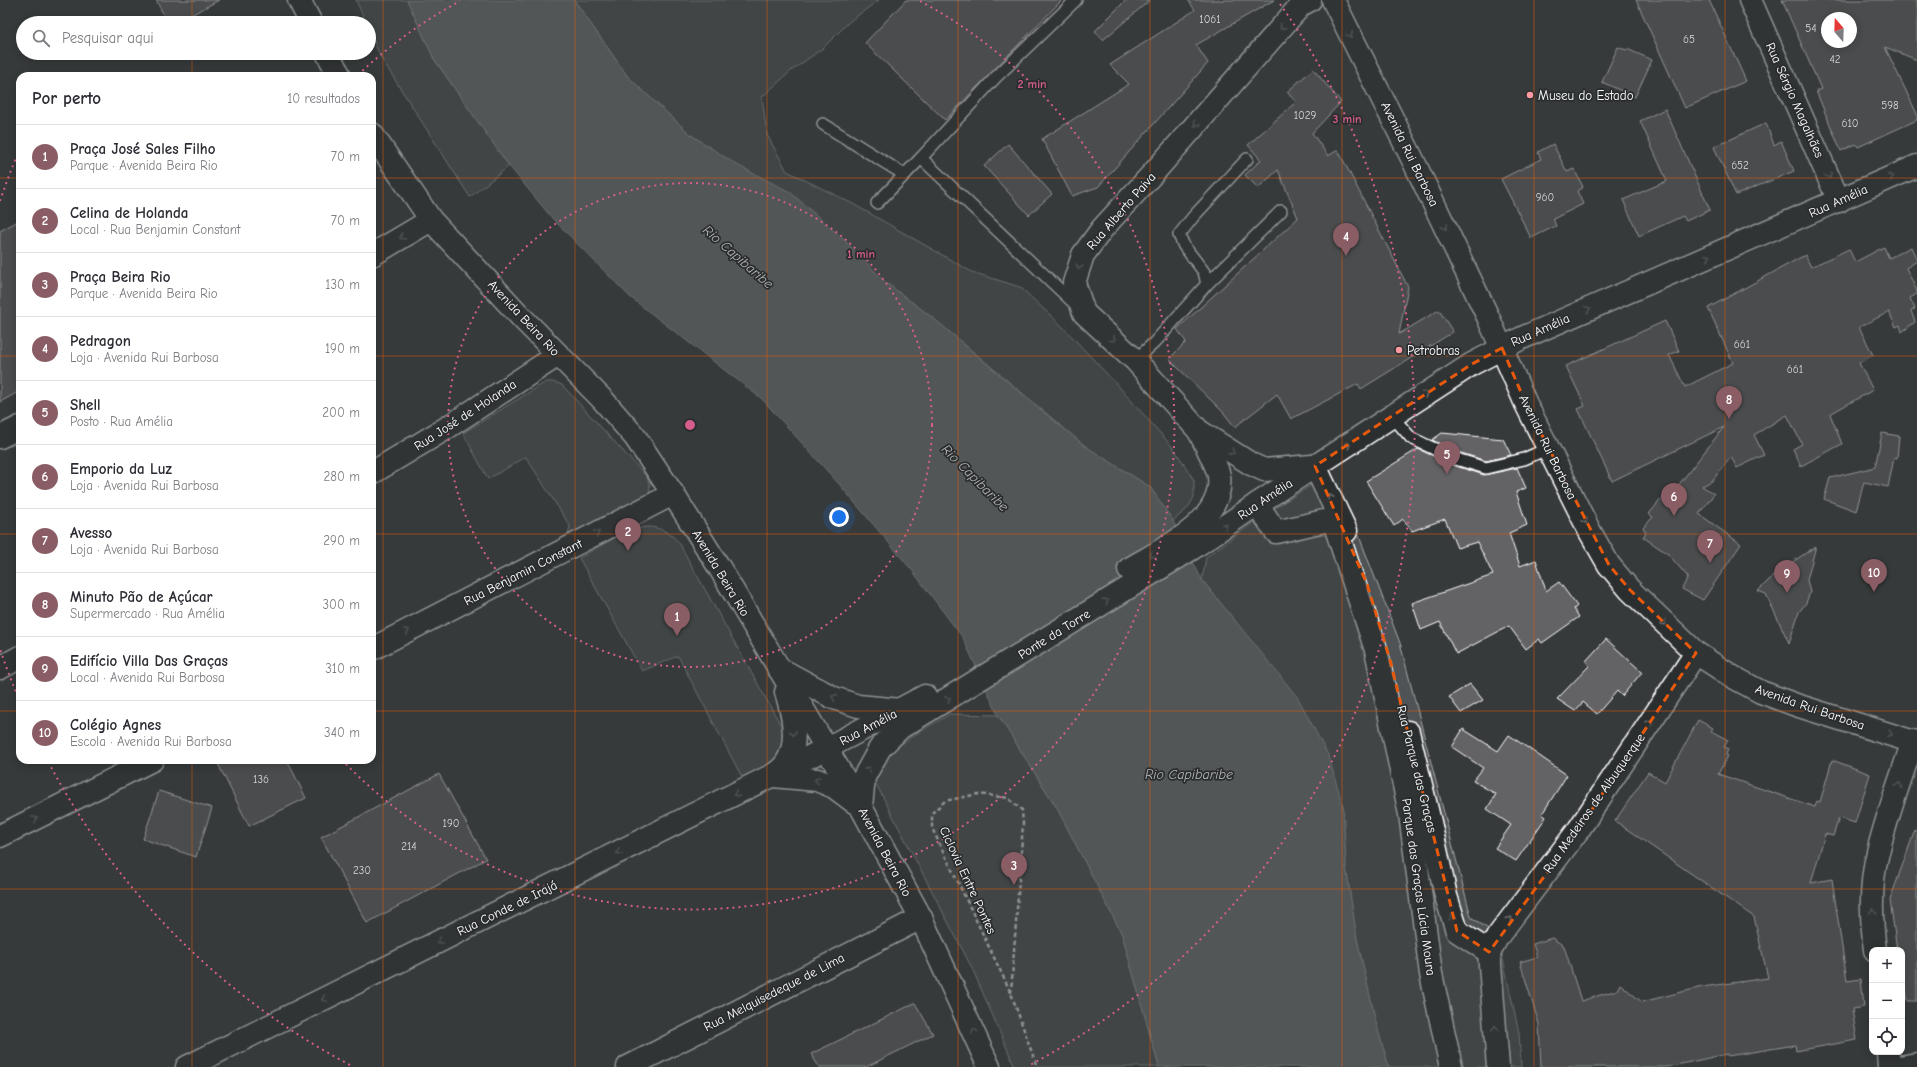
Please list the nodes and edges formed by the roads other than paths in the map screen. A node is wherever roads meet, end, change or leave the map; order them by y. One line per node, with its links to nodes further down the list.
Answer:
1 (299, 0): 6 (main road)
2 (1076, 0): 11 (lane)
3 (1310, 0): 21 (main road, Rua Alberto Paiva, one-way to 21)
4 (1333, 0): 22 (main road, Avenida Rui Barbosa, one-way to 22)
5 (1750, 0): 15 (main road, Rua Sérgio Magalhães, one-way to 15)
6 (307, 16)
7 (331, 60): 8 (main road)
8 (338, 72)
9 (823, 124): 14 (lane)
10 (376, 140): 18 (main road, Avenida Beira Rio)
11 (921, 158): 14 (lane); 21 (lane)
12 (1247, 159): 20 (lane)
13 (1917, 166): 15 (main road, Rua Amélia, one-way to 13)
14 (905, 175): 16 (lane)
15 (1839, 200): 22 (main road, Rua Amélia, one-way to 15)
16 (877, 203)
17 (1281, 211): 20 (lane)
18 (431, 220): 19 (main road, one-way to 19); 23 (main road, Avenida Beira Rio)
19 (376, 253)
20 (1207, 284): 24 (lane)
21 (1084, 313): 24 (main road, Rua Alberto Paiva, one-way to 24)
22 (1502, 348): 25 (main road, Rua Amélia, one-way to 22); 29 (main road, Avenida Rui Barbosa)
23 (558, 354): 31 (main road, Rua José de Holanda); 32 (main road, Avenida Beira Rio)
24 (1135, 360): 27 (main road, Rua Alberto Paiva)
25 (1392, 416): 29 (lane); 30 (main road, Rua Amélia, one-way to 25)
26 (16, 429): 28 (main road)
27 (1199, 431): 30 (main road, Rua Alberto Paiva, one-way to 30); 34 (main road, Rua Alberto Paiva)
28 (0, 437)
29 (1548, 448): 36 (main road, Avenida Rui Barbosa, one-way to 36)
30 (1315, 466): 33 (main road, Rua Amélia); 49 (main road, Rua Parque das Graças, one-way to 30)
31 (376, 471)
32 (673, 494): 35 (main road, Rua Benjamin Constant, one-way to 32); 39 (main road, Avenida Beira Rio)
33 (1257, 504): 34 (main road, Rua Amélia, one-way to 33); 55 (main road, Parque das Graças Lúcia Moura)
34 (1189, 541): 40 (main road, Ponte da Torre)
35 (376, 647)
36 (1696, 653): 41 (main road, Avenida Rui Barbosa, one-way to 41); 49 (main road, Rua Medeiros de Albuquerque, one-way to 36)
37 (16, 660): 38 (main road)
38 (0, 668)
39 (778, 668): 40 (main road, one-way to 39); 42 (main road, Avenida Beira Rio); 44 (main road, one-way to 44)
40 (908, 712): 42 (main road, Rua Amélia); 45 (main road, Rua Amélia, one-way to 40)
41 (1915, 742): 48 (main road, one-way to 41)
42 (827, 748): 44 (main road, Rua Conde de Irajá); 45 (main road, Avenida Beira Rio)
43 (144, 764): 46 (main road, one-way to 43)
44 (770, 776): 45 (main road, one-way to 44); 52 (main road, Rua Conde de Irajá, one-way to 52)
45 (862, 807): 47 (main road, Avenida Beira Rio)
46 (0, 836)
47 (921, 918): 53 (main road, Rua Melquisedeque de Lima); 54 (main road, Avenida Beira Rio, one-way to 47)
48 (1875, 947)
49 (1489, 952): 56 (main road, one-way to 49)
50 (1888, 1055): 57 (main road)
51 (1917, 1064): 58 (main road)
52 (186, 1067)
53 (628, 1067)
54 (989, 1067)
55 (1451, 1067)
56 (1498, 1067)
57 (1890, 1067)
58 (1900, 1067)

